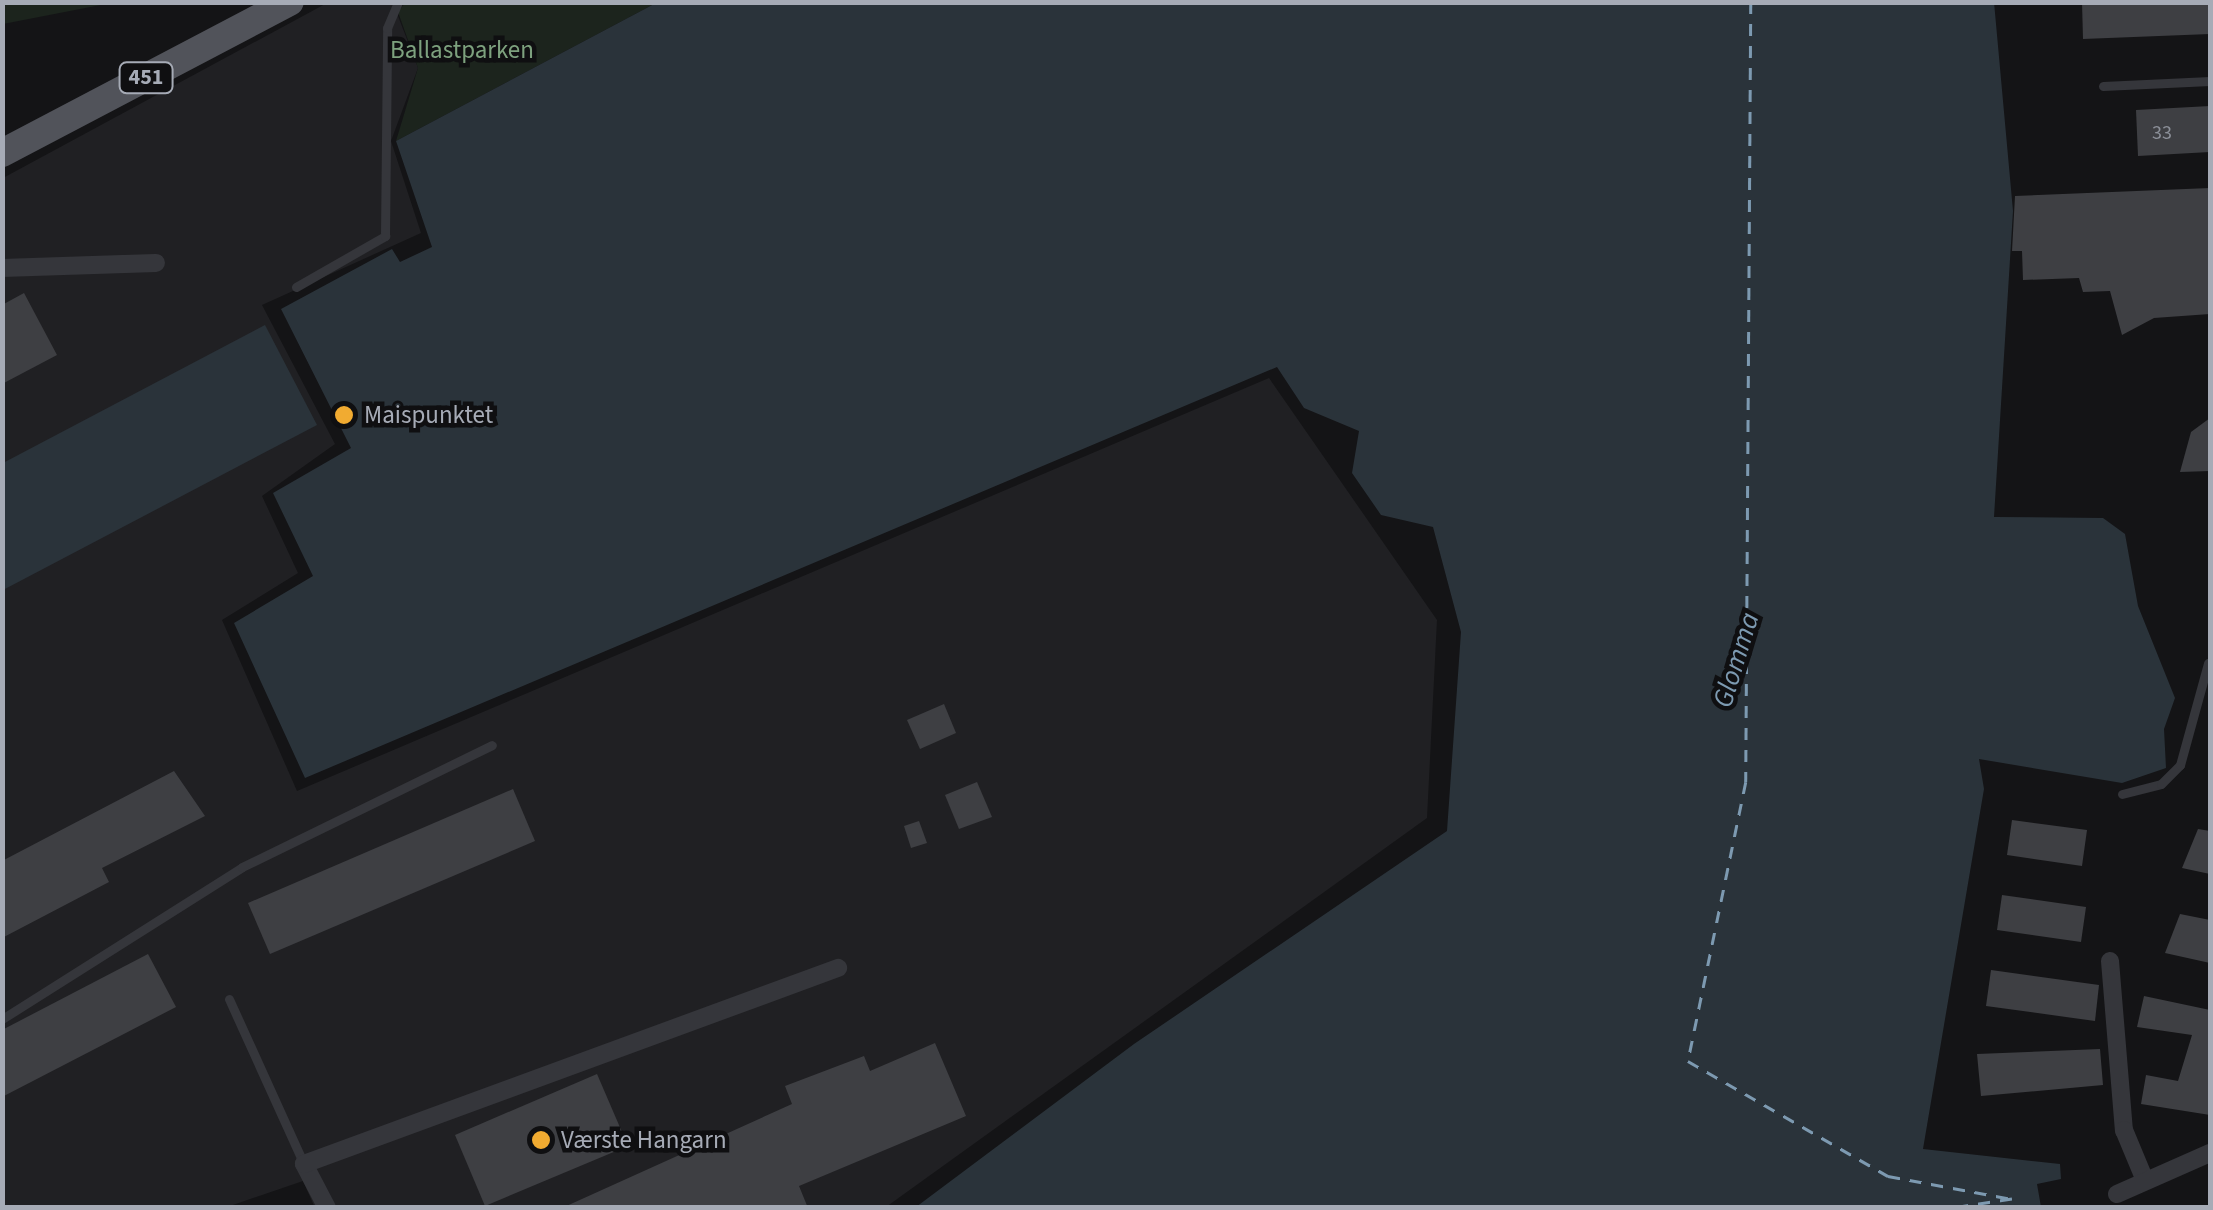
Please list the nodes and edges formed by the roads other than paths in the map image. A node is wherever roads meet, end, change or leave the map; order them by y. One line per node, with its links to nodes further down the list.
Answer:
1 (290, 2): 5 (main road, 451)
2 (398, 2): 8 (lane)
3 (2210, 81): 4 (lane)
4 (2103, 86)
5 (2, 153)
6 (156, 263): 7 (street)
7 (2, 268)
8 (296, 287)
9 (2208, 663): 11 (lane)
10 (492, 745): 15 (lane)
11 (2122, 794)
12 (2110, 961): 18 (street)
13 (838, 968): 17 (street)
14 (230, 999): 17 (lane)
15 (2, 1019)
16 (2210, 1152): 18 (street)
17 (304, 1164): 20 (street)
18 (2144, 1178): 19 (street)
19 (2117, 1194)
20 (327, 1208)

